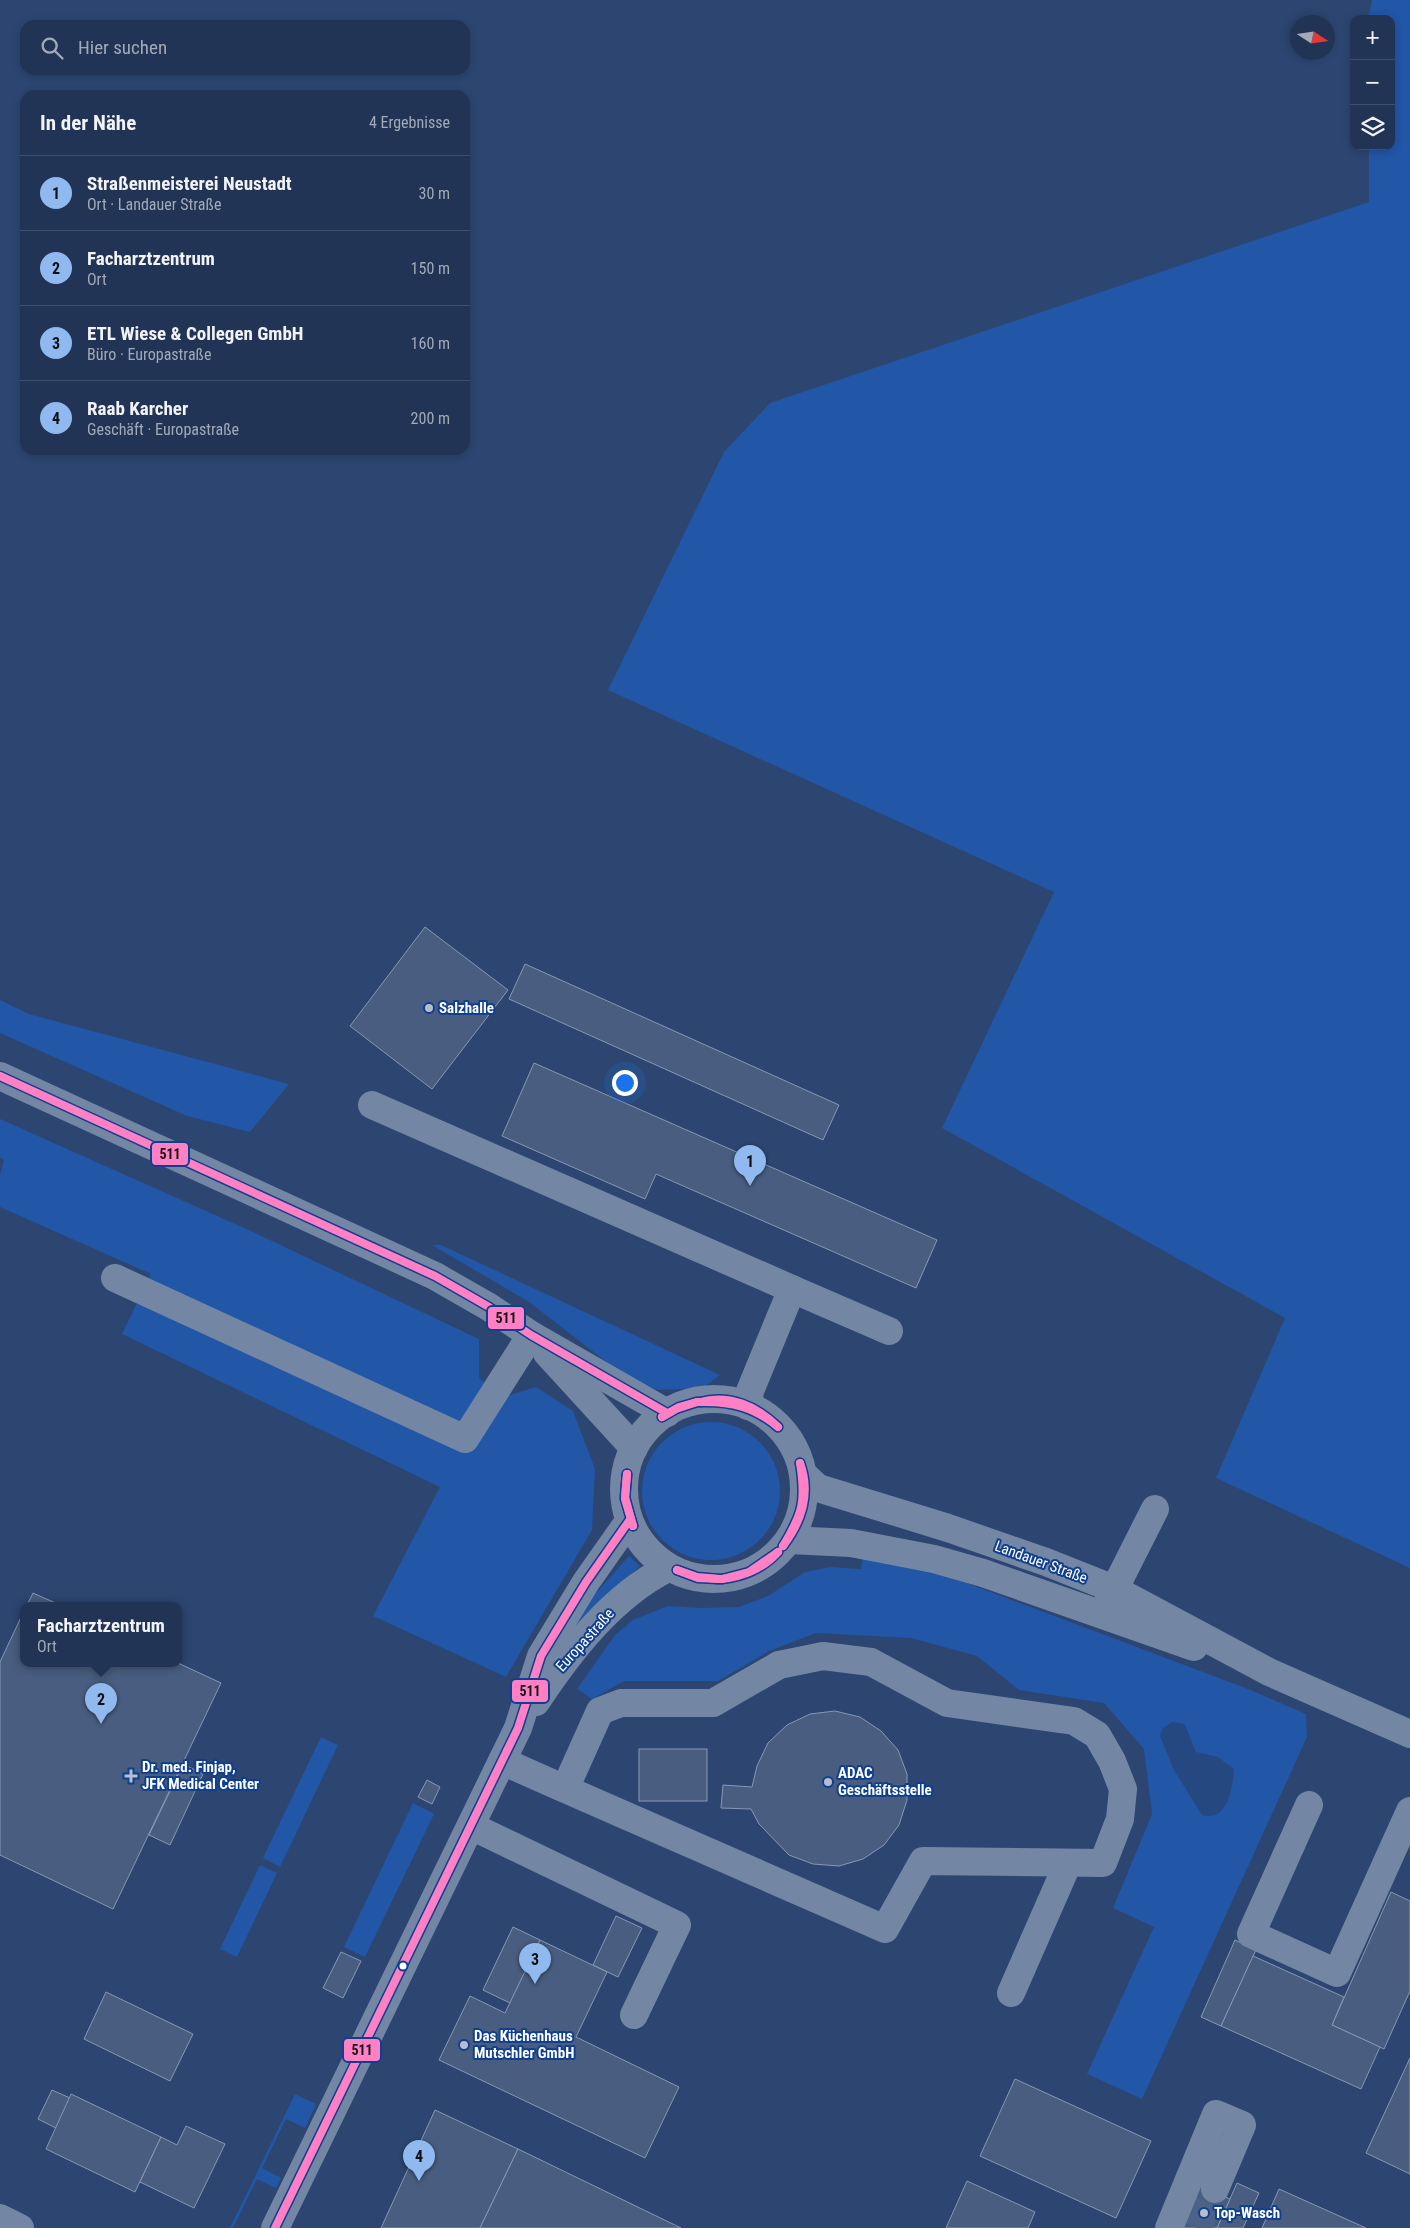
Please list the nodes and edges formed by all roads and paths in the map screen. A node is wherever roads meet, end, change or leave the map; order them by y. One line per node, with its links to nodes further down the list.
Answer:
1 (0, 1076): 6 (main road)
2 (372, 1104): 4 (street)
3 (115, 1278): 6 (street)
4 (792, 1288): 5 (street); 7 (street)
5 (889, 1331)
6 (531, 1335): 8 (main road); 9 (main road)
7 (748, 1406): 8 (main road); 10 (main road)
8 (667, 1413): 9 (main road)
9 (634, 1448): 12 (main road)
10 (804, 1475): 13 (main road); 15 (main road, Landauer Straße)
11 (1156, 1510): 15 (street)
12 (630, 1521): 14 (main road); 18 (street, Europastraße)
13 (789, 1540): 14 (main road); 16 (main road, Landauer Straße)
14 (668, 1568): 18 (street, Europastraße)
15 (1114, 1589): 16 (street); 17 (main road, Landauer Straße)
16 (1101, 1615): 17 (main road, Landauer Straße)
17 (1269, 1672): 19 (main road, Landauer Straße)
18 (518, 1728): 20 (street, Europastraße)
19 (1410, 1734)
20 (502, 1762): 21 (street); 24 (street, Europastraße)
21 (565, 1789): 25 (street); 25 (street)
22 (1309, 1805): 23 (street)
23 (1410, 1811)
24 (471, 1826): 27 (street); 31 (street, Europastraße)
25 (1068, 1863): 26 (street)
26 (1011, 1993)
27 (634, 2015)
28 (1215, 2189): 32 (street)
29 (0, 2218): 30 (street)
30 (20, 2228)
31 (275, 2228)
32 (1169, 2228)

